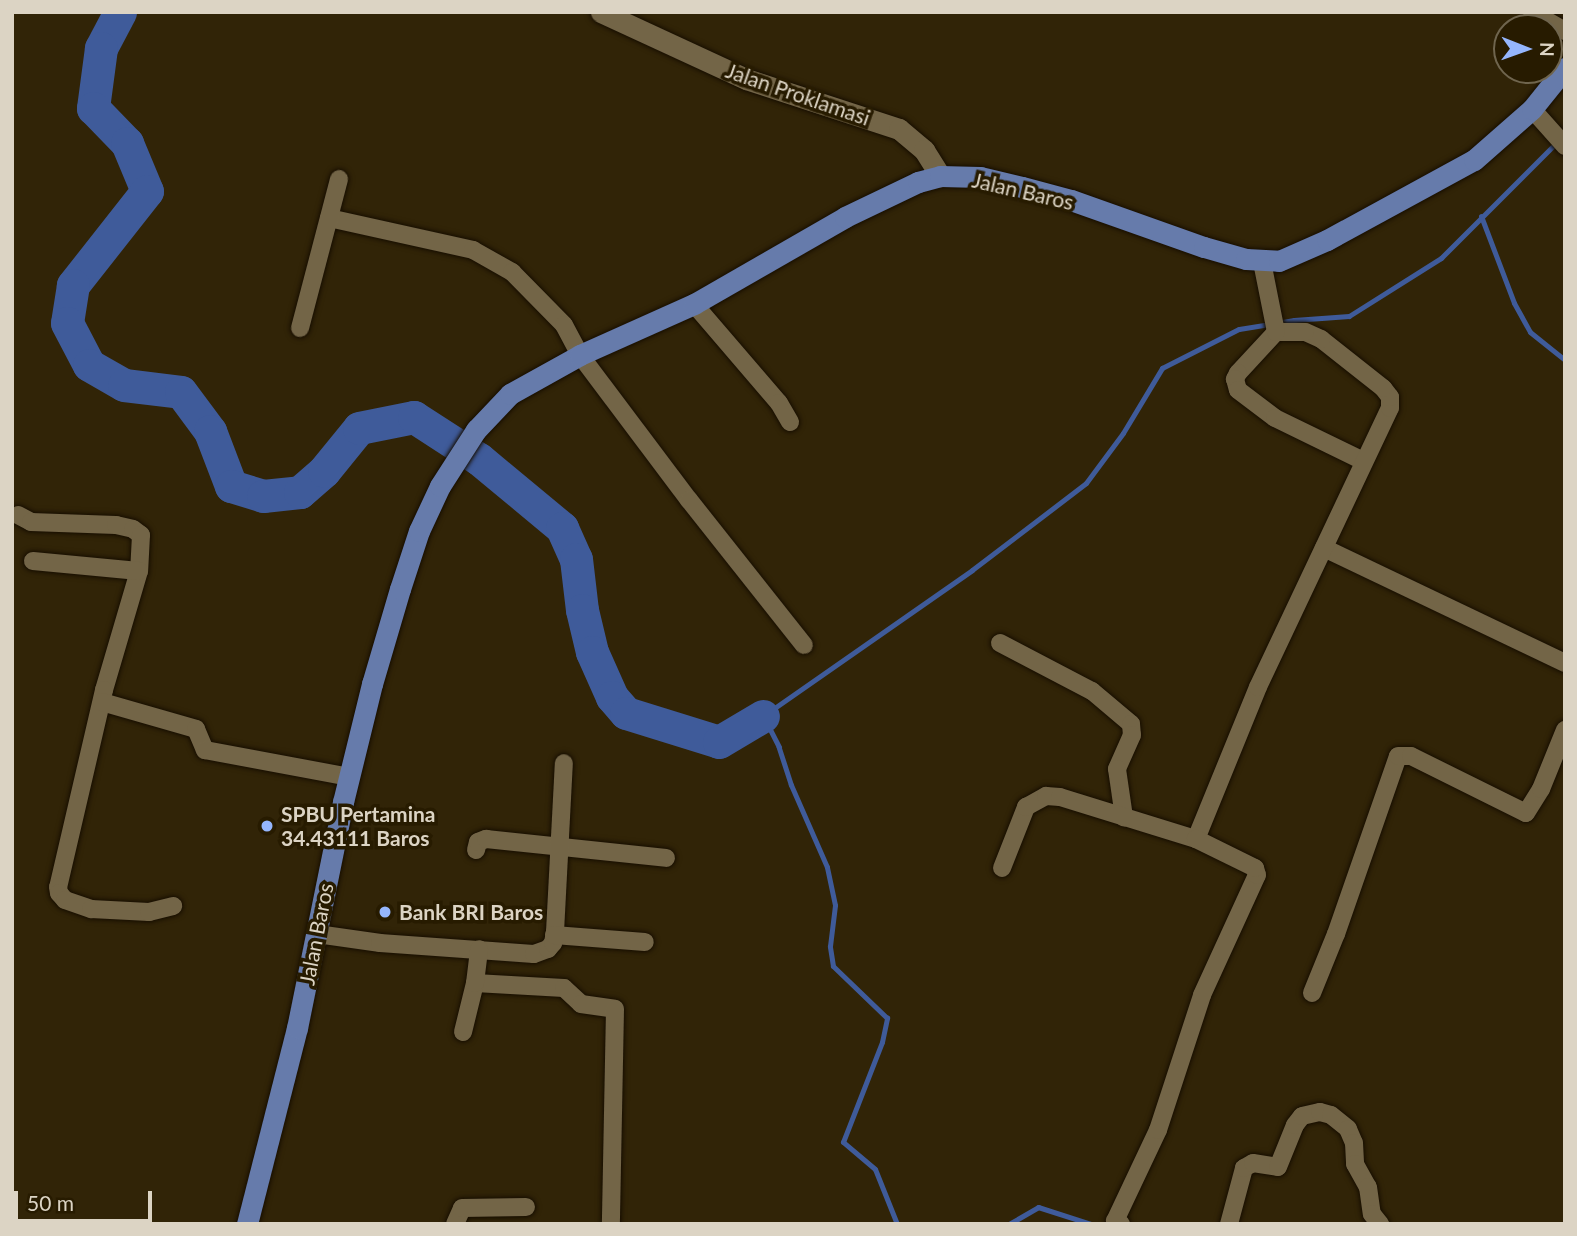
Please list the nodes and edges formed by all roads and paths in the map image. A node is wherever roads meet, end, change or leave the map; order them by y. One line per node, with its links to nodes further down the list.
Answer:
1 (601, 12): 7 (street, Jalan Proklamasi)
2 (1532, 12): 3 (street)
3 (1565, 31)
4 (1565, 68): 5 (main road, Jalan Baros)
5 (1532, 109): 6 (street); 10 (main road, Jalan Baros)
6 (1564, 145)
7 (940, 176): 10 (main road, Jalan Baros); 11 (main road, Jalan Baros)
8 (339, 180): 9 (street)
9 (330, 218): 12 (street); 14 (street)
10 (1262, 262): 13 (street)
11 (694, 304): 14 (main road, Jalan Baros); 15 (street)
12 (300, 328)
13 (1275, 331): 16 (street); 16 (street)
14 (580, 355): 22 (street); 27 (main road, Jalan Baros)
15 (790, 422)
16 (1363, 461): 18 (street)
17 (18, 515): 20 (street)
18 (1324, 548): 23 (street); 29 (street)
19 (33, 561): 20 (street)
20 (139, 571): 24 (street)
21 (1000, 643): 28 (street)
22 (804, 645)
23 (1565, 663)
24 (102, 702): 27 (street); 34 (street)
25 (1565, 730): 40 (street)
26 (564, 764): 30 (street)
27 (349, 777): 35 (main road, Jalan Baros)
28 (1124, 817): 29 (street); 33 (street)
29 (1196, 839): 46 (street)
30 (559, 848): 31 (street); 32 (street); 36 (street)
31 (476, 850)
32 (666, 858)
33 (1002, 869)
34 (173, 906)
35 (317, 933): 38 (street); 43 (main road, Jalan Baros)
36 (554, 935): 37 (street); 38 (street)
37 (645, 942)
38 (479, 949): 39 (street)
39 (475, 983): 41 (street); 45 (street)
40 (1311, 993)
41 (463, 1032)
42 (526, 1207): 44 (street)
43 (247, 1224)
44 (454, 1224)
45 (611, 1224)
46 (1121, 1224)
47 (1229, 1224): 48 (street)
48 (1380, 1224)

